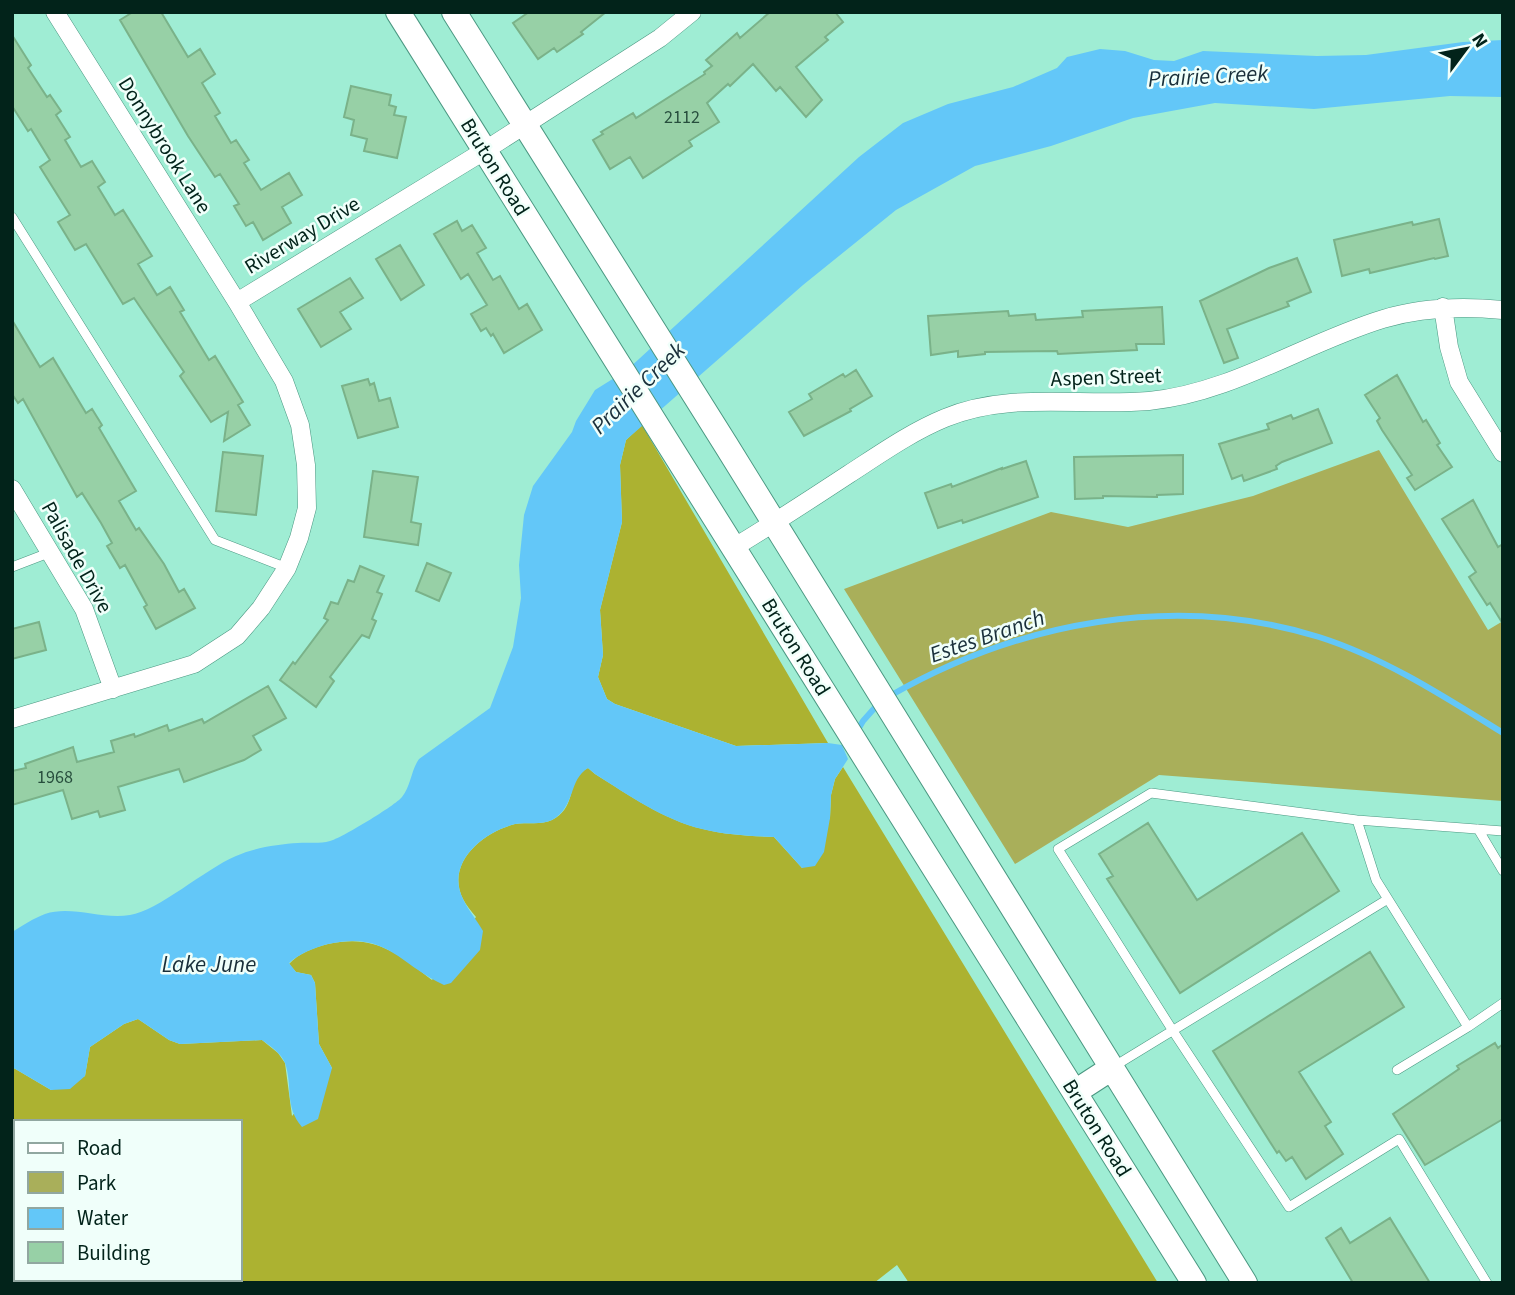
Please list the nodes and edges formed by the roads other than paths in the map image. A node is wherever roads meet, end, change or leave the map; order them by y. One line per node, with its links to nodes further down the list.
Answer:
1 (55, 12): 8 (street, Donnybrook Lane)
2 (398, 12): 6 (main road, Bruton Road)
3 (454, 12): 5 (main road, Bruton Road)
4 (692, 12): 5 (street, Riverway Drive)
5 (524, 125): 6 (street, Riverway Drive); 13 (main road, Bruton Road)
6 (484, 151): 8 (street, Riverway Drive); 14 (main road, Bruton Road)
7 (12, 217): 17 (lane)
8 (237, 302): 17 (street, Riverway Drive)
9 (1443, 307): 10 (street, Aspen Street); 11 (street); 13 (street, Aspen Street)
10 (1503, 310)
11 (1503, 453)
12 (12, 489): 15 (street, Palisade Drive)
13 (774, 523): 14 (street, Aspen Street); 28 (main road, Bruton Road)
14 (733, 548): 30 (main road, Bruton Road)
15 (51, 552): 16 (lane); 18 (street, Palisade Drive)
16 (12, 567)
17 (287, 568): 18 (street, Riverway Drive)
18 (113, 689): 19 (street, Riverway Drive)
19 (12, 719)
20 (1357, 820): 21 (lane); 24 (lane); 27 (lane)
21 (1478, 829): 22 (lane); 23 (lane)
22 (1503, 831)
23 (1503, 871)
24 (1388, 899): 26 (lane); 27 (lane)
25 (1503, 1003): 26 (lane)
26 (1468, 1027): 29 (lane)
27 (1173, 1031): 28 (lane); 33 (lane)
28 (1112, 1068): 30 (main road); 32 (main road, Bruton Road)
29 (1398, 1070)
30 (1075, 1092): 31 (main road, Bruton Road)
31 (1194, 1283)
32 (1245, 1283)
33 (1487, 1283)

